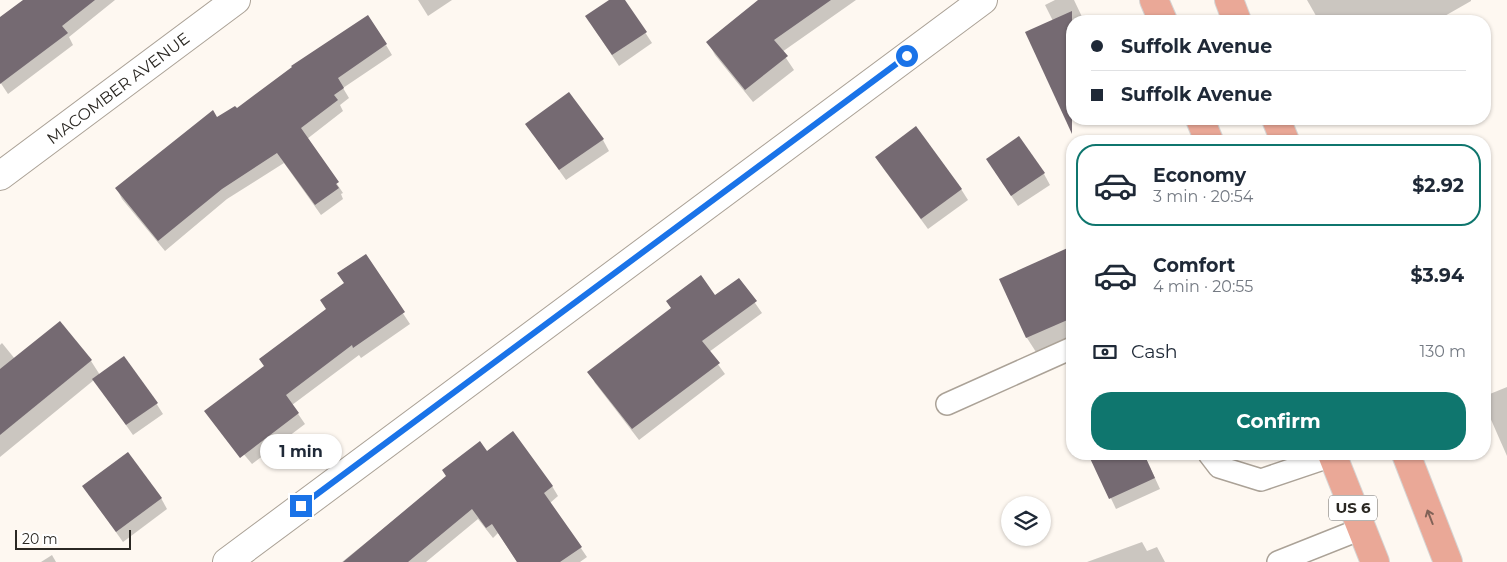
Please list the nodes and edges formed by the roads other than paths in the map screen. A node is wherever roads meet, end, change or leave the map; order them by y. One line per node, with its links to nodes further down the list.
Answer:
1 (236, 0): 7 (street, MACOMBER AVENUE)
2 (983, 0): 15 (street)
3 (1154, 0): 5 (main road)
4 (1229, 0): 6 (main road)
5 (1160, 15)
6 (1235, 15)
7 (0, 176)
8 (1066, 351): 9 (lane)
9 (947, 404)
10 (1214, 460): 11 (lane)
11 (1318, 460)
12 (1334, 460): 14 (main road, US 6)
13 (1408, 460): 18 (main road, one-way to 13)
14 (1362, 529): 16 (lane); 17 (main road, US 6)
15 (227, 562)
16 (1278, 562)
17 (1374, 562)
18 (1448, 562)

